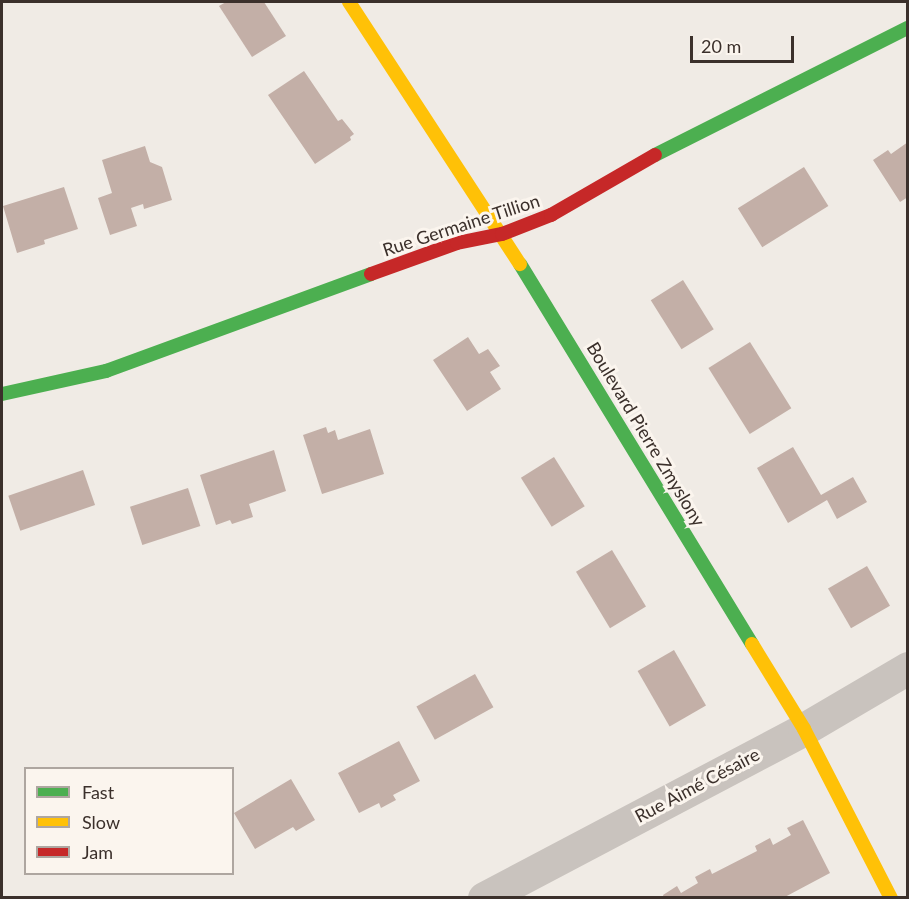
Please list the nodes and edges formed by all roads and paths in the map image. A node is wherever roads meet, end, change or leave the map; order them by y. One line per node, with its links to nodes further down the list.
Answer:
1 (349, 2): 3 (street, Boulevard Pierre Zmyslony)
2 (908, 28): 3 (street, Rue Germaine Tillion)
3 (502, 234): 4 (street, Rue Germaine Tillion); 6 (street, Boulevard Pierre Zmyslony)
4 (2, 394)
5 (908, 668): 6 (street, Rue Aimé Césaire)
6 (804, 729): 7 (street, Rue Aimé Césaire); 8 (street, Boulevard Pierre Zmyslony)
7 (484, 897)
8 (891, 897)

